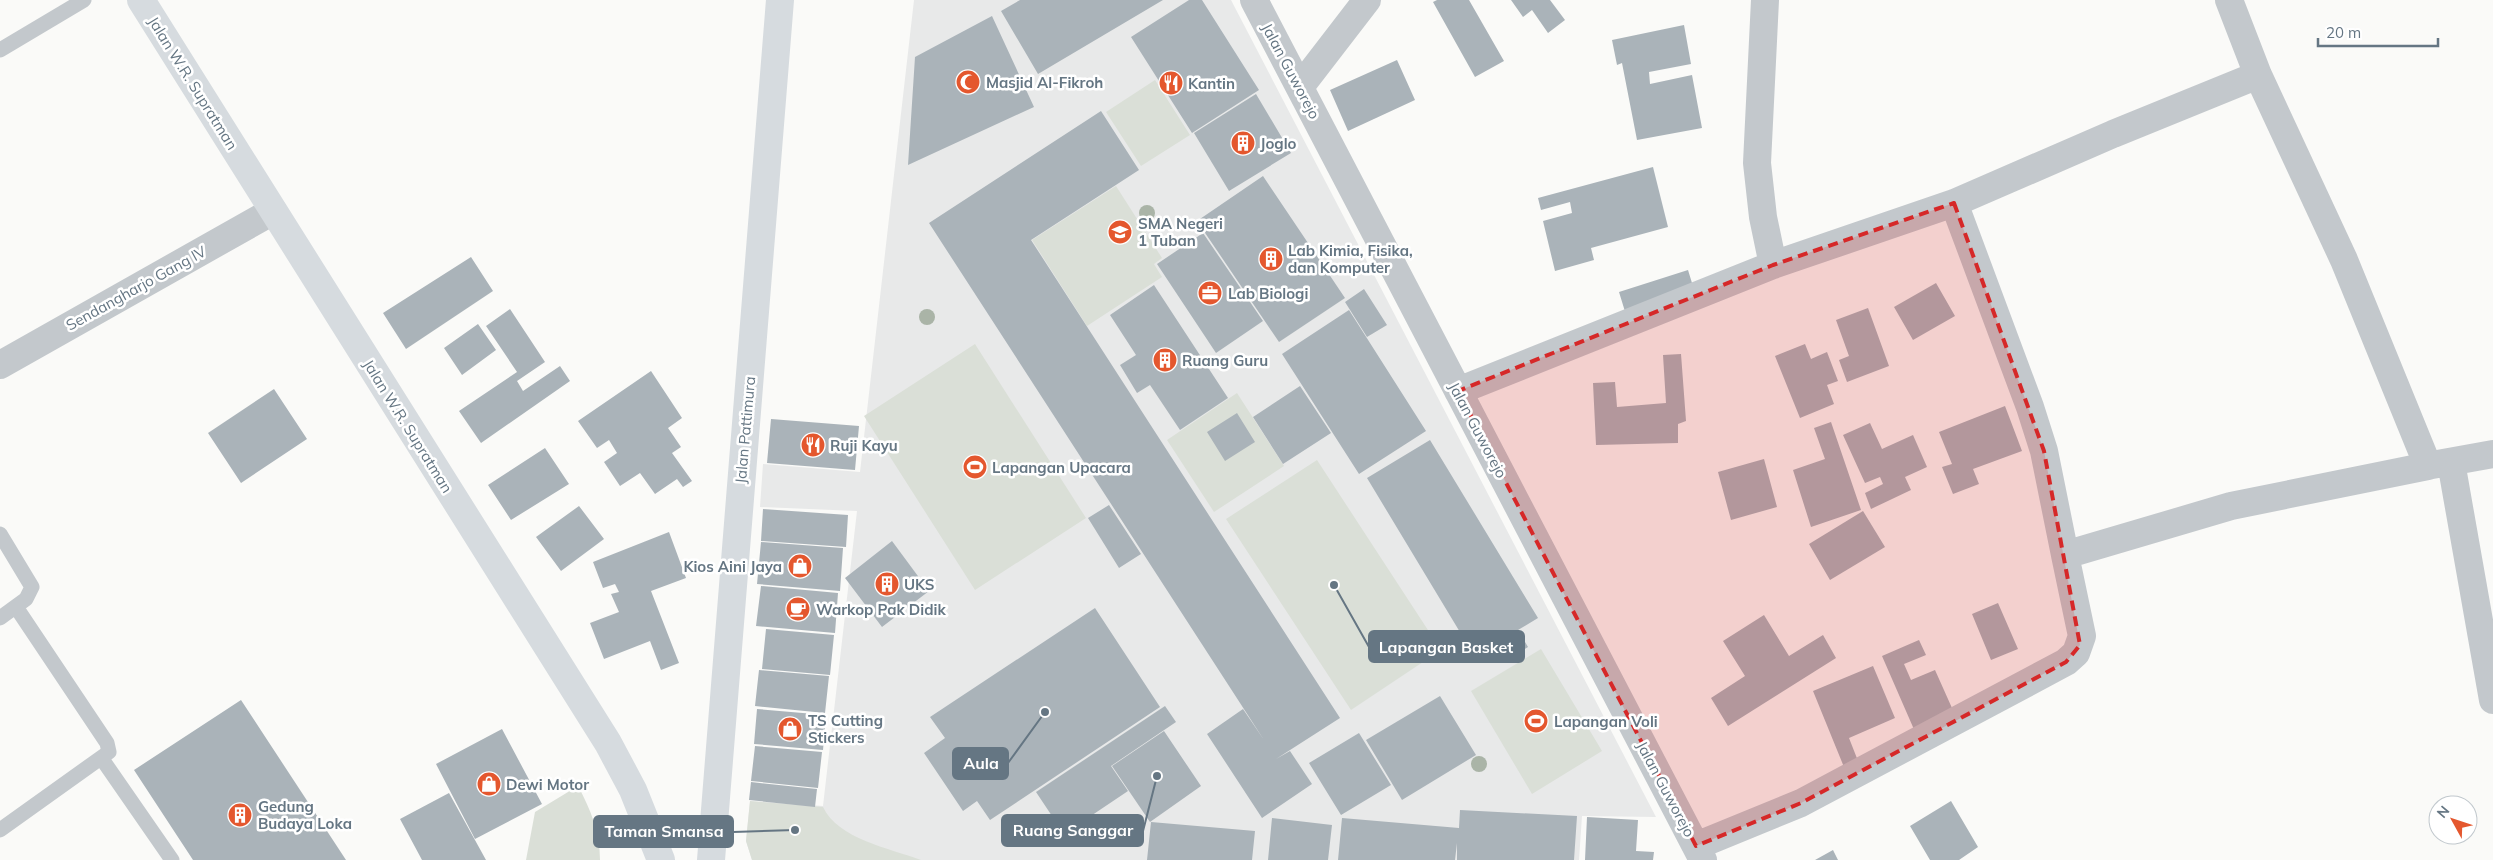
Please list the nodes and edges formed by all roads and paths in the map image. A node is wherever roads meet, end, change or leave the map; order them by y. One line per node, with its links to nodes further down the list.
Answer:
1 (84, 0): 8 (lane)
2 (141, 0): 12 (street, Jalan W.R. Supratman)
3 (780, 0): 28 (street, Jalan Pattimura)
4 (1254, 0): 10 (street, Jalan Guworejo)
5 (1367, 0): 10 (street)
6 (1765, 0): 13 (street)
7 (2229, 0): 9 (street)
8 (0, 50)
9 (2258, 74): 11 (street); 17 (street)
10 (1300, 87): 15 (street, Jalan Guworejo)
11 (1954, 204): 13 (street); 19 (street)
12 (273, 211): 14 (street, Sendangharjo Gang IV); 27 (street, Jalan W.R. Supratman)
13 (1773, 266): 15 (street)
14 (0, 366)
15 (1458, 391): 25 (street, Jalan Guworejo)
16 (2493, 454): 17 (street)
17 (2440, 464): 19 (street); 22 (street)
18 (0, 534): 20 (lane)
19 (2065, 555): 25 (street)
20 (16, 607): 21 (lane); 23 (lane)
21 (0, 618)
22 (2493, 700)
23 (102, 759): 24 (lane); 26 (lane)
24 (0, 830)
25 (1699, 853)
26 (172, 860)
27 (660, 860)
28 (711, 860)

